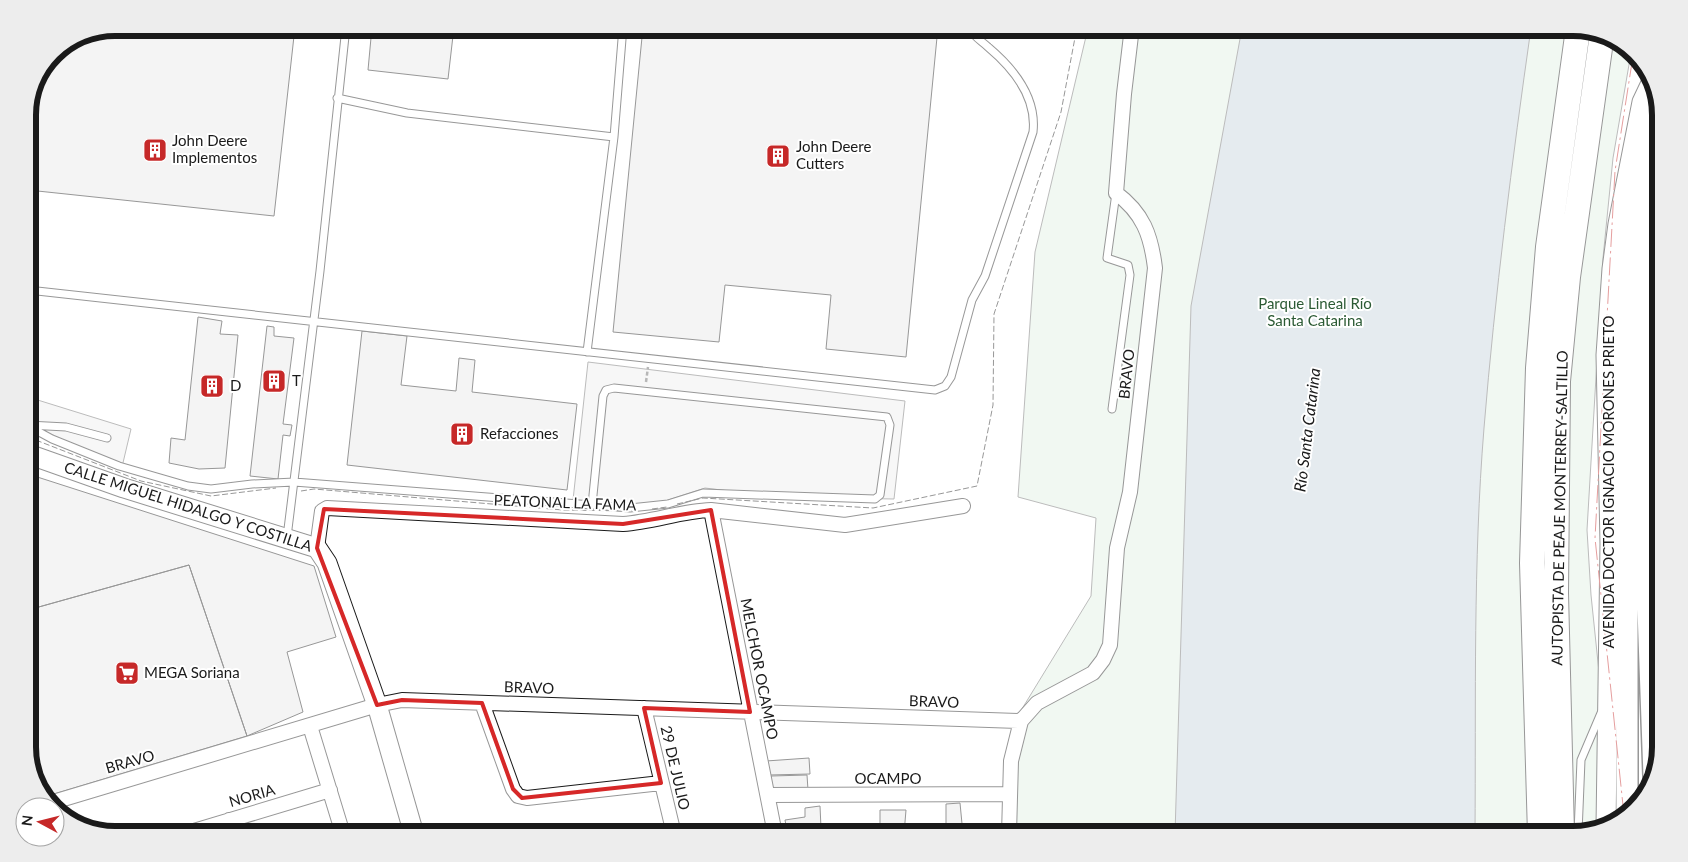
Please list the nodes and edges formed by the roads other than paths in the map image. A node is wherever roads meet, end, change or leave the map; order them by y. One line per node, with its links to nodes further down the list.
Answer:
1 (345, 36): 8 (lane)
2 (623, 36): 10 (lane)
3 (974, 36): 15 (lane)
4 (1131, 36): 11 (street)
5 (1577, 37): 51 (highway, AUTOPISTA DE PEAJE MONTERREY-SALTILLO)
6 (1601, 41): 52 (highway, AUTOPISTA DE PEAJE MONTERREY-SALTILLO)
7 (1648, 90): 27 (main road, AVENIDA DOCTOR IGNACIO MORONES PRIETO)
8 (337, 98): 10 (lane); 14 (lane)
9 (1652, 114): 40 (main road, AVENIDA DOCTOR IGNACIO MORONES PRIETO)
10 (614, 137): 15 (lane)
11 (1116, 193): 16 (lane); 33 (street, BRAVO)
12 (1652, 233): 32 (main road, AVENIDA DOCTOR IGNACIO MORONES PRIETO)
13 (36, 291): 14 (lane)
14 (314, 322): 15 (lane); 21 (lane)
15 (587, 352)
16 (1112, 409)
17 (36, 425): 19 (lane)
18 (36, 430): 21 (lane)
19 (107, 438)
20 (36, 457): 25 (main road, CALLE MIGUEL HIDALGO Y COSTILLA)
21 (294, 482): 22 (lane); 25 (lane)
22 (592, 505): 22 (lane)
23 (963, 506): 24 (street, PEATONAL LA FAMA)
24 (711, 510): 26 (street, PEATONAL LA FAMA); 31 (street, MELCHOR OCAMPO)
25 (287, 537): 26 (main road, CALLE MIGUEL HIDALGO Y COSTILLA)
26 (317, 548): 29 (main road, CALLE MIGUEL HIDALGO Y COSTILLA)
27 (1609, 694): 41 (main road, AVENIDA DOCTOR IGNACIO MORONES PRIETO); 43 (lane)
28 (482, 703): 29 (street, BRAVO); 30 (street, BRAVO); 35 (street)
29 (377, 705): 34 (street, BRAVO); 47 (main road, CALLE MIGUEL HIDALGO Y COSTILLA)
30 (644, 708): 31 (street, BRAVO); 35 (street, 29 DE JULIO)
31 (750, 712): 33 (street, BRAVO); 38 (street, MELCHOR OCAMPO)
32 (1652, 720)
33 (1021, 721): 37 (street, BRAVO)
34 (310, 726): 36 (street); 39 (street, BRAVO)
35 (661, 782): 48 (street, 29 DE JULIO)
36 (330, 790): 42 (street, NORIA); 46 (street)
37 (1009, 794): 38 (street, OCAMPO); 50 (street, BRAVO)
38 (768, 796): 49 (street, MELCHOR OCAMPO)
39 (65, 799)
40 (1626, 805)
41 (1606, 819)
42 (229, 820): 44 (street, NORIA); 45 (street)
43 (1578, 825)
44 (210, 826)
45 (231, 826)
46 (341, 826)
47 (412, 826)
48 (672, 826)
49 (774, 826)
50 (1010, 826)
51 (1540, 826)
52 (1562, 826)

